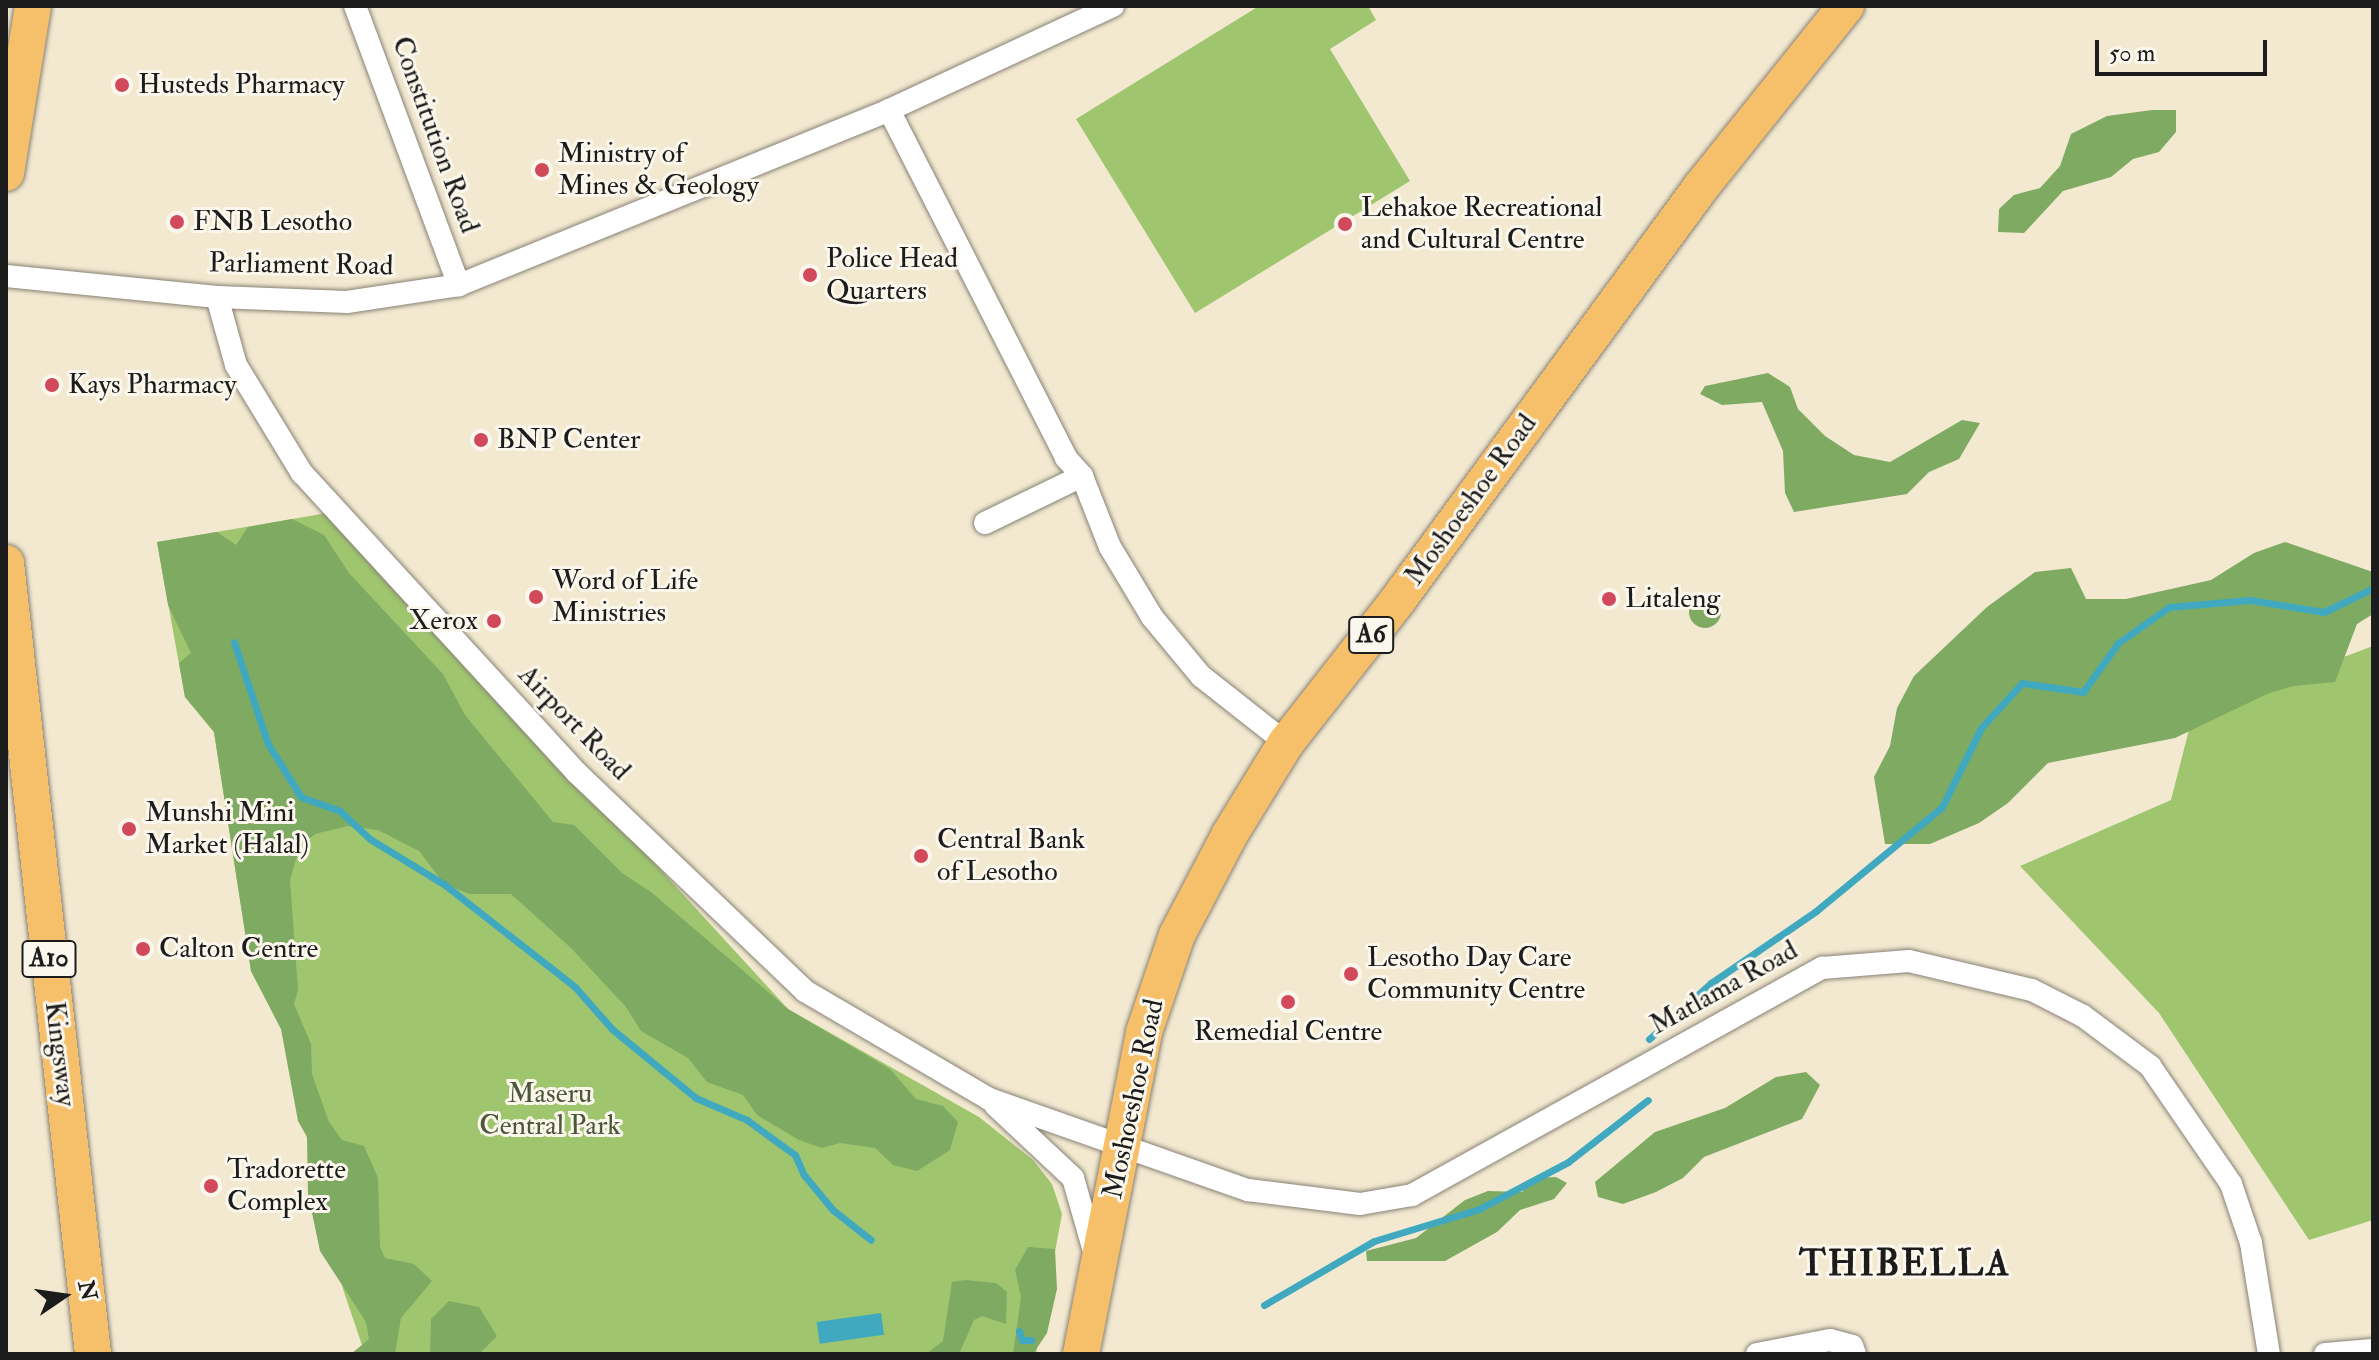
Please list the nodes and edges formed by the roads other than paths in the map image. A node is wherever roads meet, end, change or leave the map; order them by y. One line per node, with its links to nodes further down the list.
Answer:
1 (33, 6): 6 (main road)
2 (355, 6): 8 (street, Constitution Road)
3 (1113, 6): 5 (street, Parliament Road)
4 (1844, 7): 13 (main road, Moshoeshoe Road / A6)
5 (889, 110): 8 (street, Parliament Road); 10 (street)
6 (6, 173)
7 (6, 276): 9 (street, Parliament Road)
8 (459, 285): 9 (street, Parliament Road)
9 (217, 297): 14 (street, Airport Road)
10 (1082, 476): 11 (street); 13 (street)
11 (985, 523)
12 (6, 563): 18 (main road, Kingsway / A10)
13 (1286, 743): 15 (main road, Moshoeshoe Road / A6)
14 (989, 1099): 15 (street, Matlama Road); 16 (street)
15 (1123, 1147): 16 (main road, Moshoeshoe Road / A6); 22 (street, Matlama Road)
16 (1098, 1267): 19 (main road, Moshoeshoe Road / A6)
17 (2373, 1350): 23 (street)
18 (93, 1354)
19 (1081, 1354)
20 (1757, 1354): 21 (street)
21 (1855, 1354)
22 (2269, 1354)
23 (2325, 1354)

